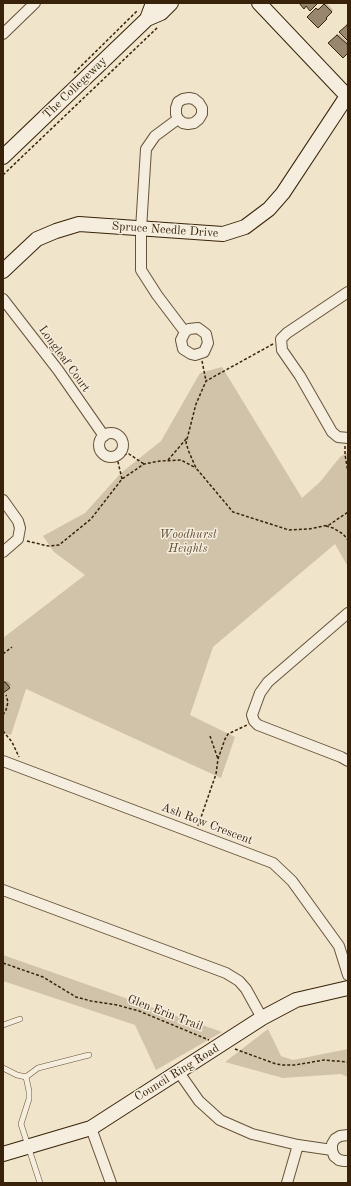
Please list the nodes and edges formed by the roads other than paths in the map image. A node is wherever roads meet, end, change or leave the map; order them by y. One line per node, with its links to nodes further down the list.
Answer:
1 (35, 3): 6 (street)
2 (153, 3): 5 (street, The Collegeway)
3 (171, 3): 5 (street, The Collegeway)
4 (259, 3): 7 (street)
5 (147, 19): 9 (street, The Collegeway)
6 (3, 34)
7 (348, 95): 10 (street, Spruce Needle Drive)
8 (178, 119): 10 (street)
9 (3, 157)
10 (141, 229): 11 (street, Spruce Needle Drive); 14 (street)
11 (3, 271)
12 (348, 292): 16 (street)
13 (3, 299): 15 (street, Longleaf Court)
14 (185, 332): 14 (street)
15 (104, 436): 15 (street)
16 (347, 438)
17 (3, 500): 18 (street)
18 (3, 552)
19 (348, 613): 21 (street)
20 (3, 761): 23 (street, Ash Row Crescent)
21 (348, 761)
22 (3, 890): 25 (street)
23 (348, 974)
24 (348, 988): 25 (street, Council Ring Road)
25 (262, 1018): 30 (street, Council Ring Road)
26 (20, 1019): 27 (lane)
27 (3, 1025)
28 (89, 1055): 31 (lane)
29 (3, 1068): 31 (lane)
30 (178, 1071): 32 (street, Council Ring Road); 34 (street)
31 (26, 1077): 35 (lane)
32 (91, 1128): 35 (street, Council Ring Road); 40 (street)
33 (348, 1135): 36 (street)
34 (298, 1145): 36 (street); 41 (street)
35 (28, 1146): 37 (street, Council Ring Road); 39 (lane)
36 (332, 1150): 38 (street)
37 (3, 1154)
38 (348, 1161)
39 (40, 1183)
40 (111, 1183)
41 (286, 1183)

